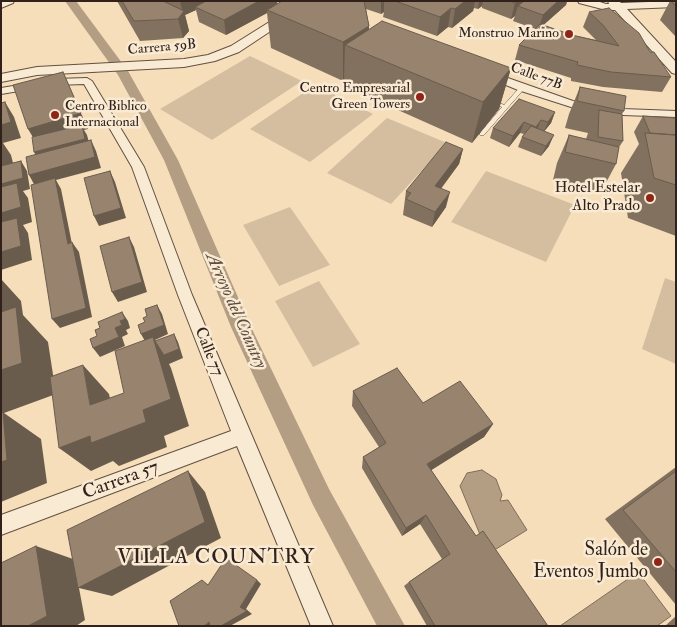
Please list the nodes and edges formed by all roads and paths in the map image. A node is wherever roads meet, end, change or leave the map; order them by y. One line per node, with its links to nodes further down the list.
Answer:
1 (10, 1): 6 (street)
2 (583, 1): 4 (street)
3 (306, 3): 7 (street, Carrera 59B)
4 (616, 4): 5 (street); 10 (street)
5 (676, 4)
6 (1, 5)
7 (96, 63): 8 (street, Carrera 59B); 11 (street, Carrera 59B)
8 (1, 70)
9 (478, 70): 12 (street, Calle 77B)
10 (676, 70)
11 (1, 78)
12 (522, 88): 15 (lane); 16 (street, Calle 77B)
13 (1, 91): 18 (street, Calle 77)
14 (487, 99): 15 (lane)
15 (505, 107): 17 (lane)
16 (676, 114)
17 (482, 134)
18 (242, 436): 19 (street, Carrera 57); 20 (street, Calle 77)
19 (1, 525)
20 (322, 626)

